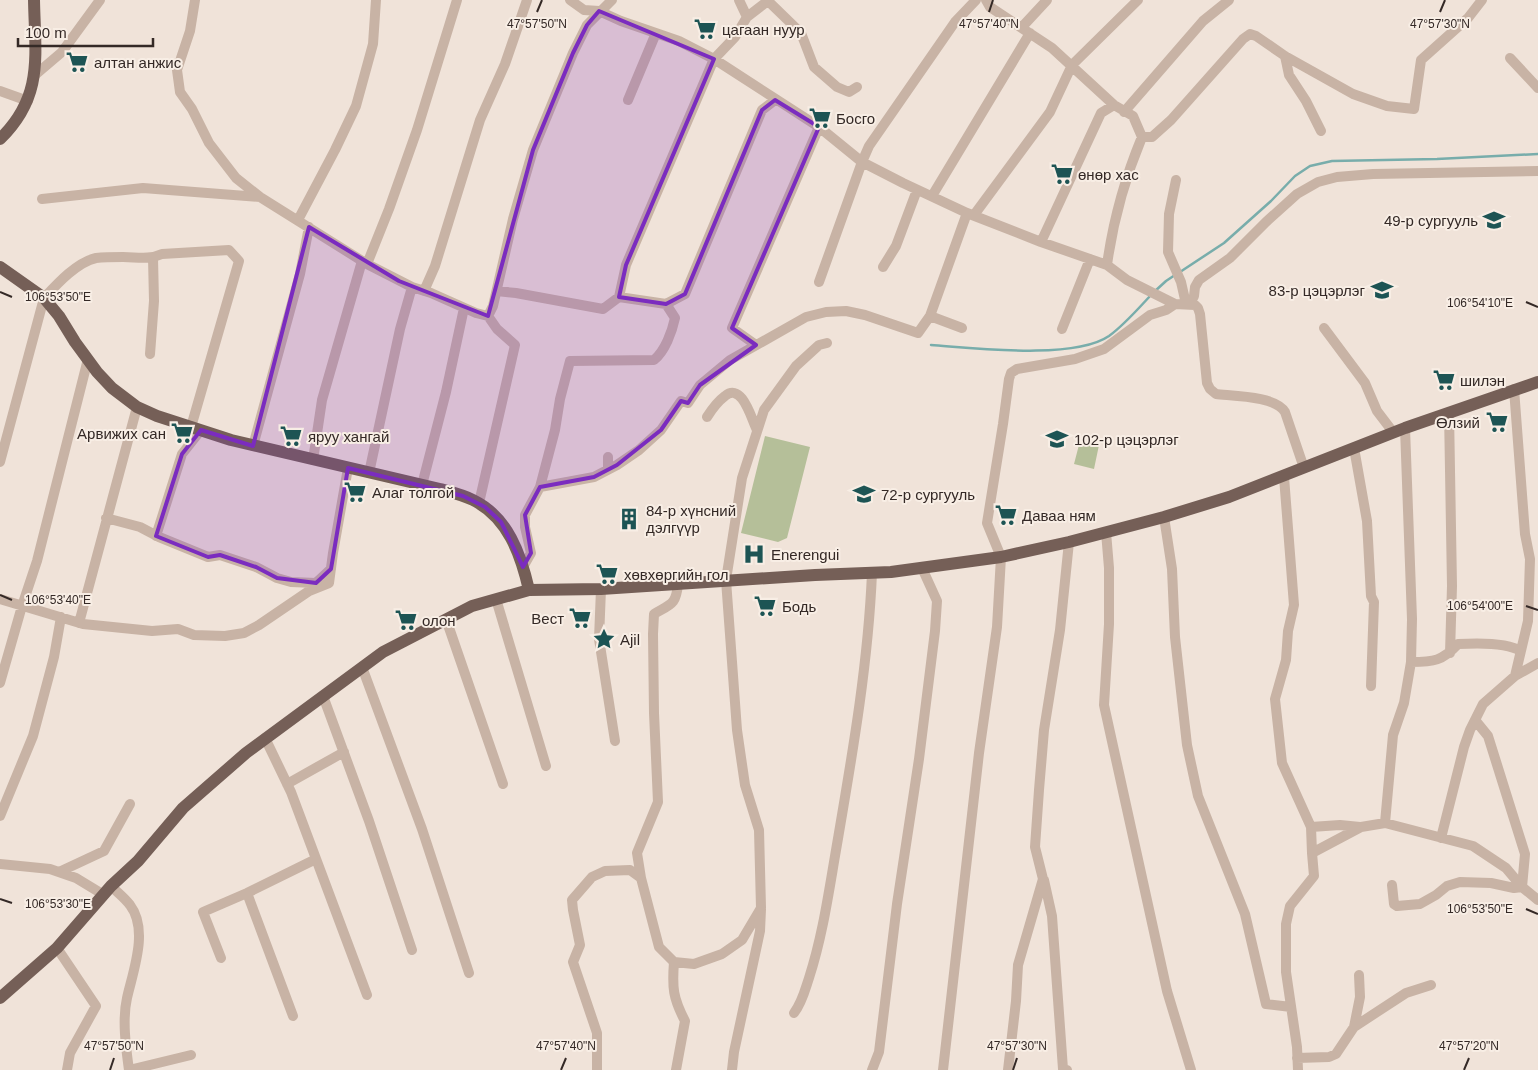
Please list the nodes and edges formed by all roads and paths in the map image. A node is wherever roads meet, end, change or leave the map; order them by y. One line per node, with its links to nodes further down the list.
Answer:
1 (34, 0): 25 (main road)
2 (100, 0): 25 (street)
3 (195, 0): 43 (street)
4 (376, 0): 46 (street)
5 (457, 0): 51 (street)
6 (527, 0): 57 (street)
7 (570, 0): 17 (street)
8 (612, 0): 17 (street)
9 (739, 0): 18 (street)
10 (768, 0): 18 (street); 26 (street)
11 (976, 0): 38 (street)
12 (986, 0): 19 (street)
13 (1047, 0): 19 (street)
14 (1138, 0): 24 (street)
15 (1229, 0): 33 (street)
16 (1482, 0): 21 (street)
17 (599, 11): 20 (street); 58 (street)
18 (747, 17): 23 (street)
19 (1026, 30): 24 (street); 42 (street)
20 (656, 33): 23 (street); 29 (street)
21 (1285, 56): 35 (street); 36 (street)
22 (1510, 58): 27 (street)
23 (714, 59): 30 (street); 59 (street)
24 (1072, 65): 32 (street); 45 (street)
25 (35, 76): 31 (main road)
26 (857, 87)
27 (1538, 88)
28 (0, 91): 31 (street)
29 (628, 100)
30 (775, 100): 34 (street); 61 (street)
31 (28, 101): 37 (main road)
32 (1114, 106): 33 (street); 48 (street)
33 (1124, 112): 36 (street)
34 (819, 127): 38 (street); 71 (street)
35 (1321, 131)
36 (1142, 137): 52 (street)
37 (0, 139)
38 (862, 162): 41 (street); 55 (street)
39 (1538, 171): 63 (street)
40 (1176, 180): 63 (street)
41 (917, 190): 42 (street); 54 (street)
42 (932, 196): 45 (street)
43 (260, 197): 44 (street); 46 (street)
44 (42, 199)
45 (970, 214): 48 (street); 66 (street)
46 (298, 220): 47 (street)
47 (309, 227): 51 (street); 82 (street)
48 (1041, 242): 50 (street)
49 (153, 258): 60 (street); 72 (street); 79 (street)
50 (1090, 259): 52 (street); 68 (street)
51 (364, 262): 56 (street); 85 (street)
52 (1107, 265): 62 (street)
53 (0, 267): 60 (main road)
54 (883, 267)
55 (819, 282)
56 (412, 287): 57 (street); 90 (street)
57 (424, 290): 64 (street)
58 (497, 291): 59 (street); 65 (street)
59 (619, 297): 61 (street)
60 (44, 298): 73 (main road); 86 (street)
61 (666, 304): 93 (street)
62 (1175, 304): 63 (street); 100 (street)
63 (1188, 304): 88 (street)
64 (464, 308): 65 (street); 92 (street)
65 (488, 316): 94 (street)
66 (930, 316): 67 (street); 71 (street)
67 (962, 328)
68 (1062, 328)
69 (1324, 328): 81 (street)
70 (827, 343): 80 (street)
71 (756, 345): 89 (street)
72 (150, 354)
73 (88, 359): 76 (main road); 111 (street)
74 (1538, 382): 75 (main road)
75 (1514, 390): 77 (main road); 115 (street)
76 (137, 407): 79 (main road); 96 (street)
77 (1448, 412): 81 (main road); 116 (street)
78 (707, 417): 80 (street)
79 (196, 429): 82 (main road); 98 (street)
80 (757, 430): 105 (street)
81 (1399, 430): 83 (main road); 117 (street)
82 (252, 446): 85 (main road)
83 (1354, 448): 88 (main road); 122 (street)
84 (608, 457): 89 (street)
85 (313, 460): 87 (main road)
86 (0, 462)
87 (348, 468): 90 (main road); 103 (street)
88 (1304, 468): 91 (main road)
89 (608, 470): 93 (street)
90 (369, 473): 92 (main road)
91 (1284, 477): 95 (main road); 134 (street)
92 (422, 486): 94 (main road)
93 (540, 487): 101 (street)
94 (479, 503): 101 (main road)
95 (1164, 517): 97 (main road); 158 (street)
96 (106, 518): 98 (street); 114 (street)
97 (1106, 532): 99 (main road); 173 (street)
98 (156, 536): 103 (street)
99 (1069, 542): 100 (main road); 142 (street)
100 (1001, 557): 102 (main road); 170 (street)
101 (523, 567): 108 (main road)
102 (922, 568): 104 (main road); 169 (street)
103 (331, 569): 114 (street)
104 (872, 573): 105 (main road); 159 (street)
105 (726, 580): 106 (main road); 148 (street)
106 (678, 584): 107 (main road); 141 (street)
107 (601, 589): 108 (main road); 126 (street)
108 (529, 590): 110 (main road)
109 (0, 599): 111 (street)
110 (496, 599): 113 (main road); 128 (street)
111 (22, 606): 112 (street); 121 (street)
112 (61, 617): 114 (street); 132 (street)
113 (446, 619): 119 (main road); 130 (street)
114 (79, 623)
115 (1521, 651): 116 (street); 120 (street)
116 (1450, 653): 117 (street)
117 (1412, 662): 133 (street)
118 (1538, 663): 120 (street)
119 (362, 667): 123 (main road); 153 (street)
120 (1515, 676): 124 (street)
121 (0, 683)
122 (1371, 686)
123 (323, 696): 125 (main road); 127 (street)
124 (1475, 720): 136 (street); 144 (street)
125 (265, 738): 129 (street); 145 (main road)
126 (615, 741)
127 (344, 752): 129 (street); 150 (street)
128 (546, 766)
129 (287, 784): 138 (street)
130 (503, 784)
131 (130, 804): 140 (street)
132 (0, 816)
133 (1385, 823): 135 (street); 136 (street)
134 (1311, 827): 135 (street); 137 (street)
135 (1361, 827): 137 (street)
136 (1441, 838): 144 (street)
137 (1312, 853): 158 (street)
138 (316, 859): 146 (street); 156 (street)
139 (0, 864): 140 (street)
140 (59, 872): 145 (street)
141 (641, 878): 152 (street); 166 (street)
142 (1043, 879): 171 (street); 172 (street)
143 (1392, 884): 144 (street)
144 (1522, 886): 147 (street)
145 (107, 890): 149 (main road); 165 (street)
146 (247, 893): 151 (street); 160 (street)
147 (1538, 900)
148 (761, 908): 152 (street); 168 (street)
149 (57, 948): 157 (main road); 164 (street)
150 (412, 950)
151 (221, 958)
152 (674, 962): 167 (street)
153 (469, 973)
154 (1359, 975): 161 (street)
155 (1431, 985): 161 (street)
156 (367, 995)
157 (0, 998)
158 (1291, 1007): 163 (street)
159 (794, 1013)
160 (293, 1016)
161 (1354, 1027): 163 (street)
162 (191, 1055): 165 (street)
163 (1297, 1058): 174 (street)
164 (67, 1070)
165 (129, 1070)
166 (597, 1070)
167 (676, 1070)
168 (732, 1070)
169 (872, 1070)
170 (944, 1070)
171 (1008, 1070)
172 (1067, 1070)
173 (1191, 1070)
174 (1298, 1070)

